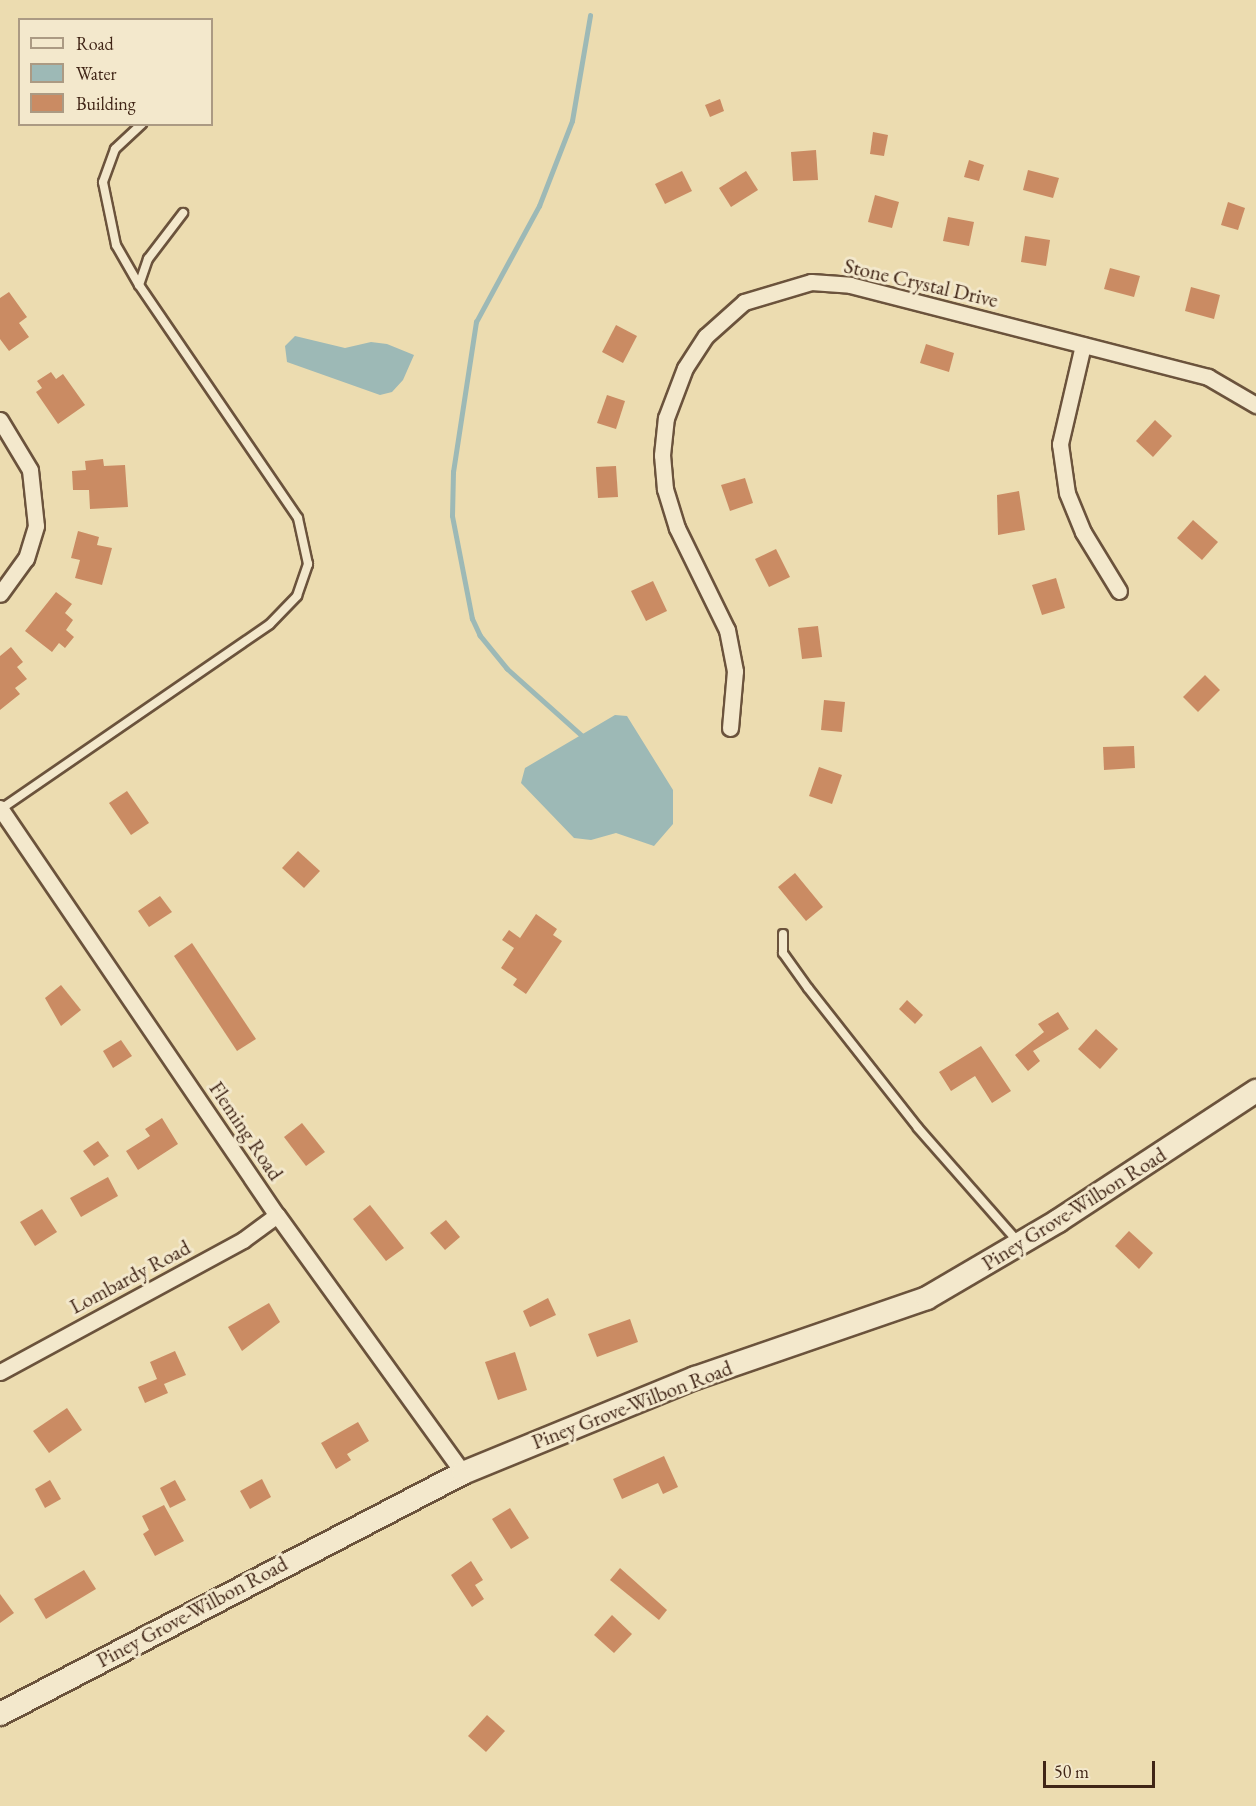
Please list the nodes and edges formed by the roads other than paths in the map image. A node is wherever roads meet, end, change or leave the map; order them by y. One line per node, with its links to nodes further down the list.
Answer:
1 (140, 126): 3 (lane)
2 (183, 213): 3 (lane)
3 (139, 285): 10 (lane)
4 (1083, 345): 5 (street, Stone Crystal Drive); 7 (street); 9 (street, Stone Crystal Drive)
5 (1256, 405)
6 (0, 420): 8 (street)
7 (1119, 591)
8 (0, 594)
9 (730, 728)
10 (0, 809): 13 (street, Fleming Road)
11 (783, 934): 14 (lane)
12 (1256, 1091): 14 (street, Piney Grove-Wilbon Road)
13 (277, 1215): 15 (street, Lombardy Road); 16 (street, Fleming Road)
14 (1020, 1244): 16 (street, Piney Grove-Wilbon Road)
15 (0, 1372)
16 (463, 1473): 17 (street, Piney Grove-Wilbon Road)
17 (0, 1714)

